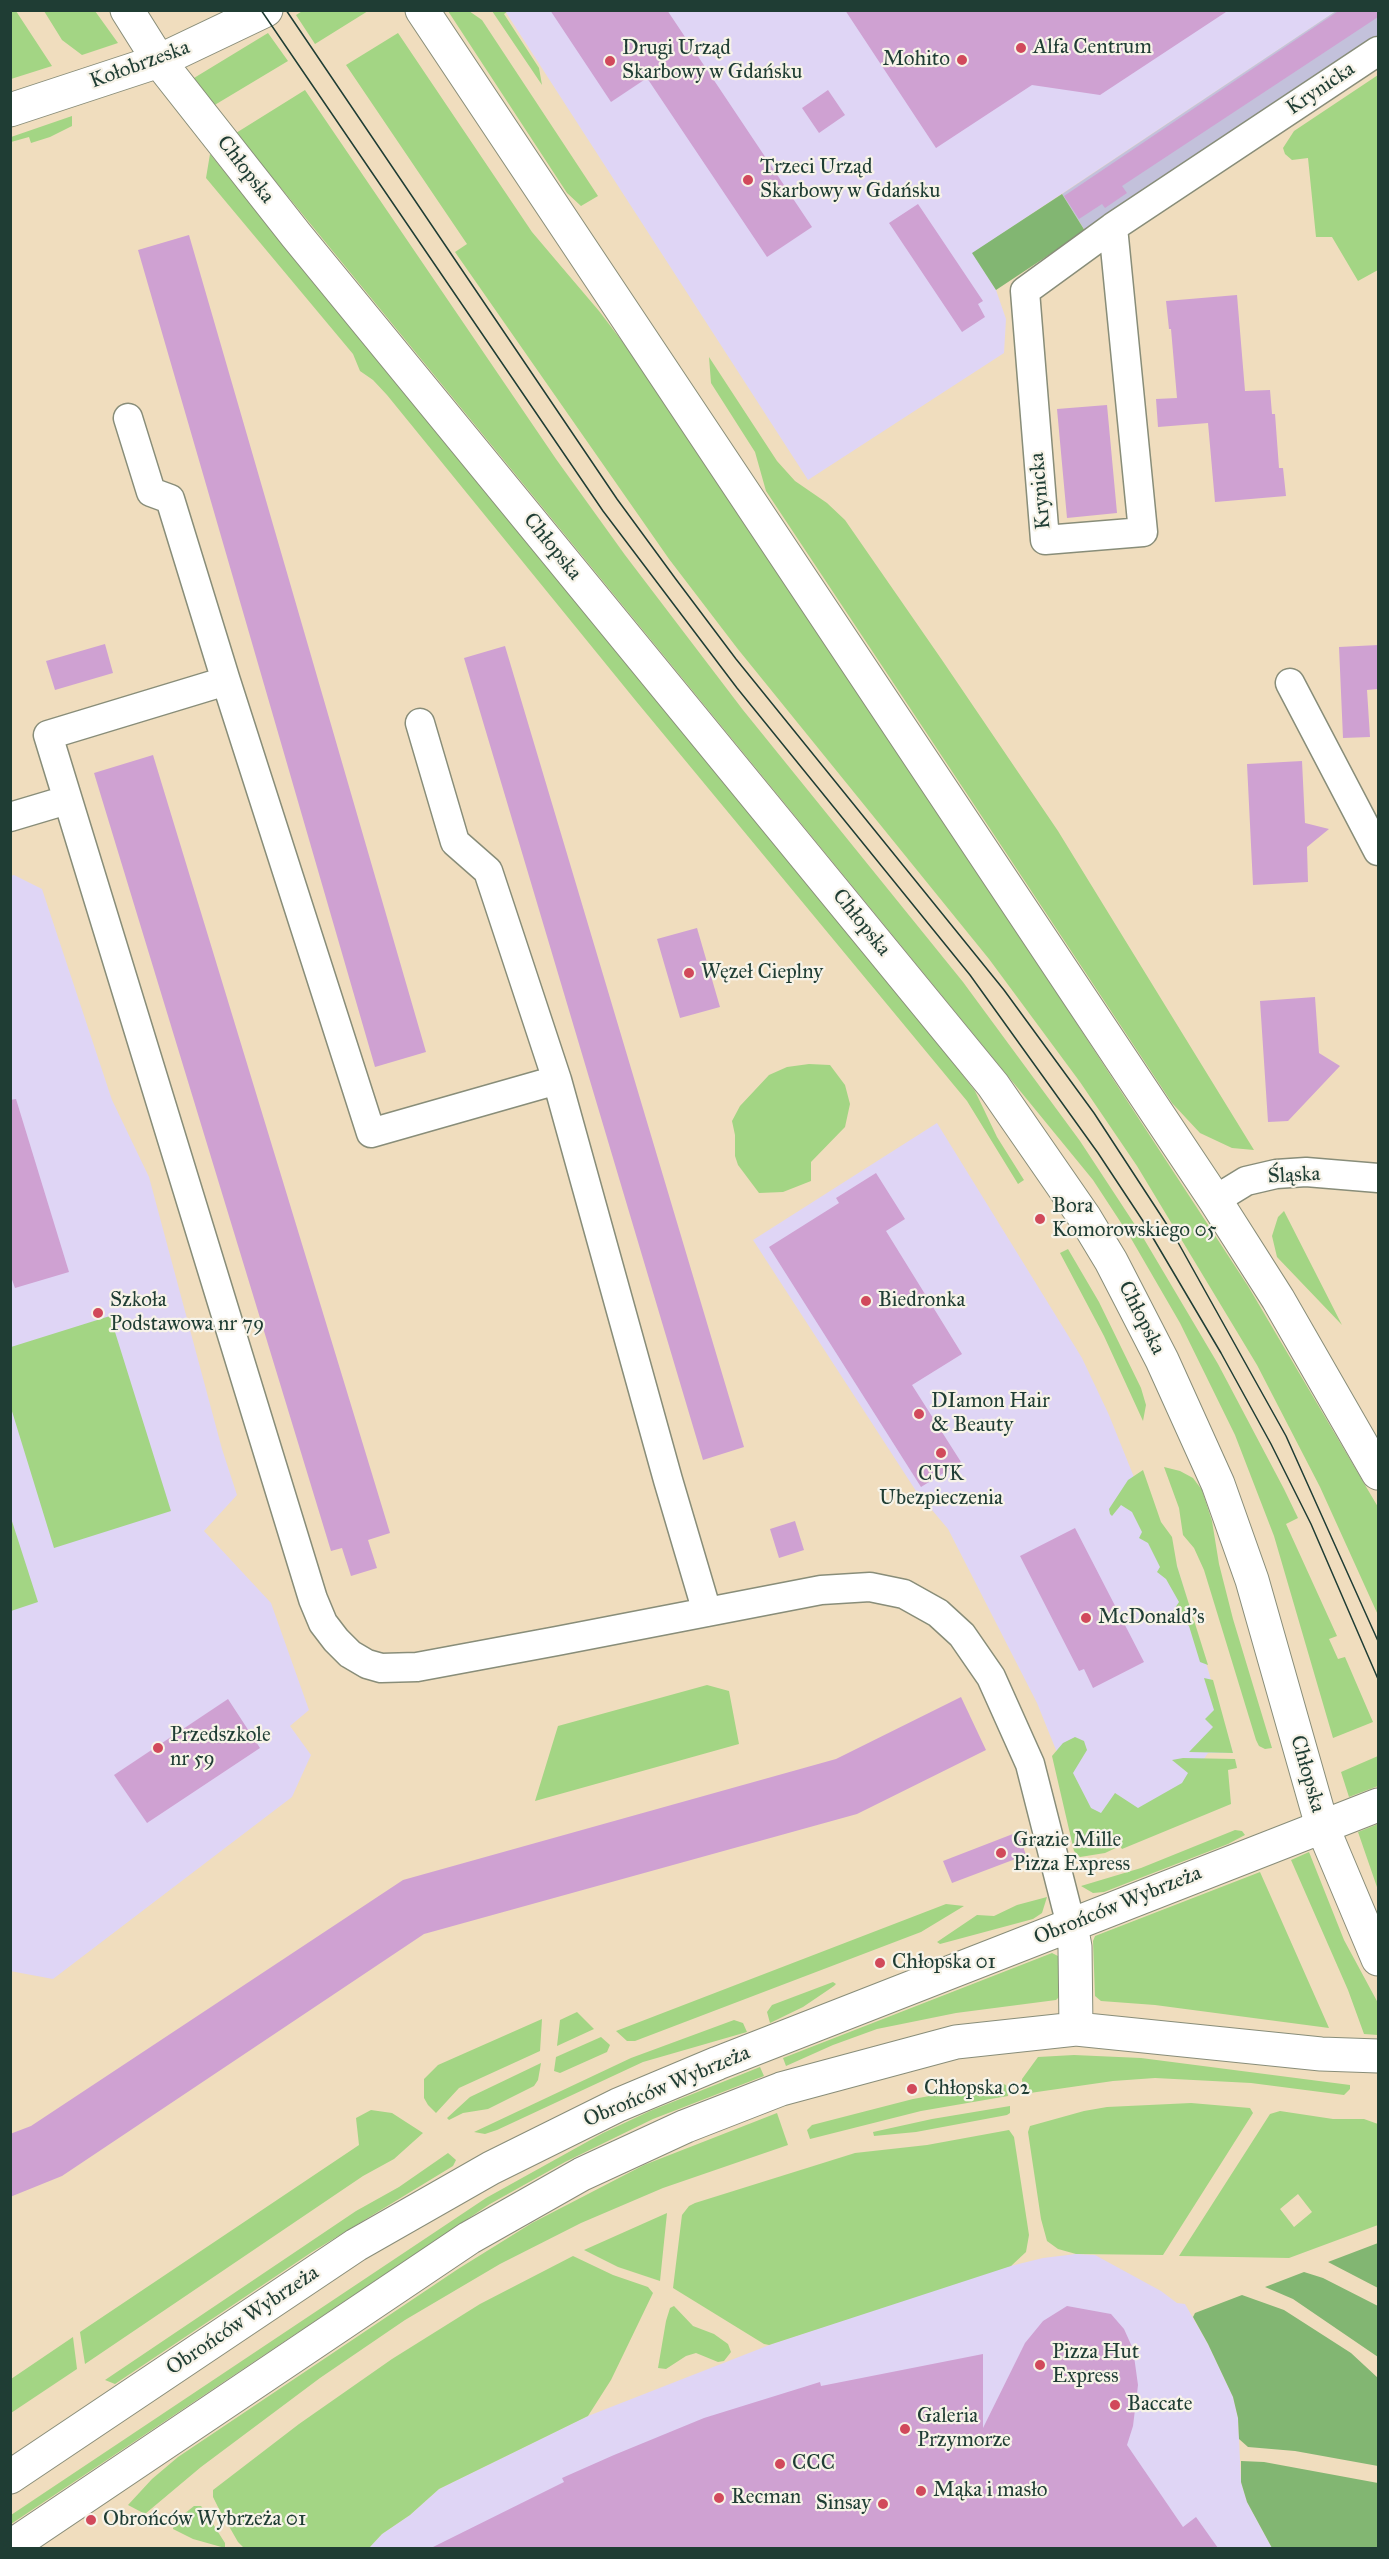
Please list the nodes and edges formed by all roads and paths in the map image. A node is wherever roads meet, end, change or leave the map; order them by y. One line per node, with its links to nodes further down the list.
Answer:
1 (127, 10): 5 (main road, Chłopska)
2 (266, 10): 5 (main road, Kołobrzeska)
3 (422, 10): 17 (main road)
4 (1378, 51): 7 (street, Krynicka)
5 (159, 61): 6 (main road, Kołobrzeska); 21 (main road, Chłopska)
6 (10, 110)
7 (1113, 227): 7 (street, Krynicka)
8 (128, 418): 9 (street)
9 (226, 681): 12 (street); 15 (street)
10 (1290, 683): 14 (street)
11 (420, 723): 15 (street)
12 (67, 800): 13 (street); 19 (street)
13 (10, 817)
14 (1378, 851)
15 (557, 1080): 19 (street)
16 (1378, 1178): 17 (street, Śląska)
17 (1215, 1200): 18 (main road)
18 (1378, 1473)
19 (707, 1612): 22 (street)
20 (1378, 1805): 21 (main road, Obrońców Wybrzeża)
21 (1322, 1826): 22 (main road, Obrońców Wybrzeża); 23 (main road, Chłopska)
22 (1071, 1925): 24 (main road); 26 (main road, Obrońców Wybrzeża)
23 (1378, 1953)
24 (1076, 2029): 25 (main road, Obrońców Wybrzeża); 27 (main road, Obrońców Wybrzeża)
25 (1378, 2056)
26 (10, 2477)
27 (10, 2547)

